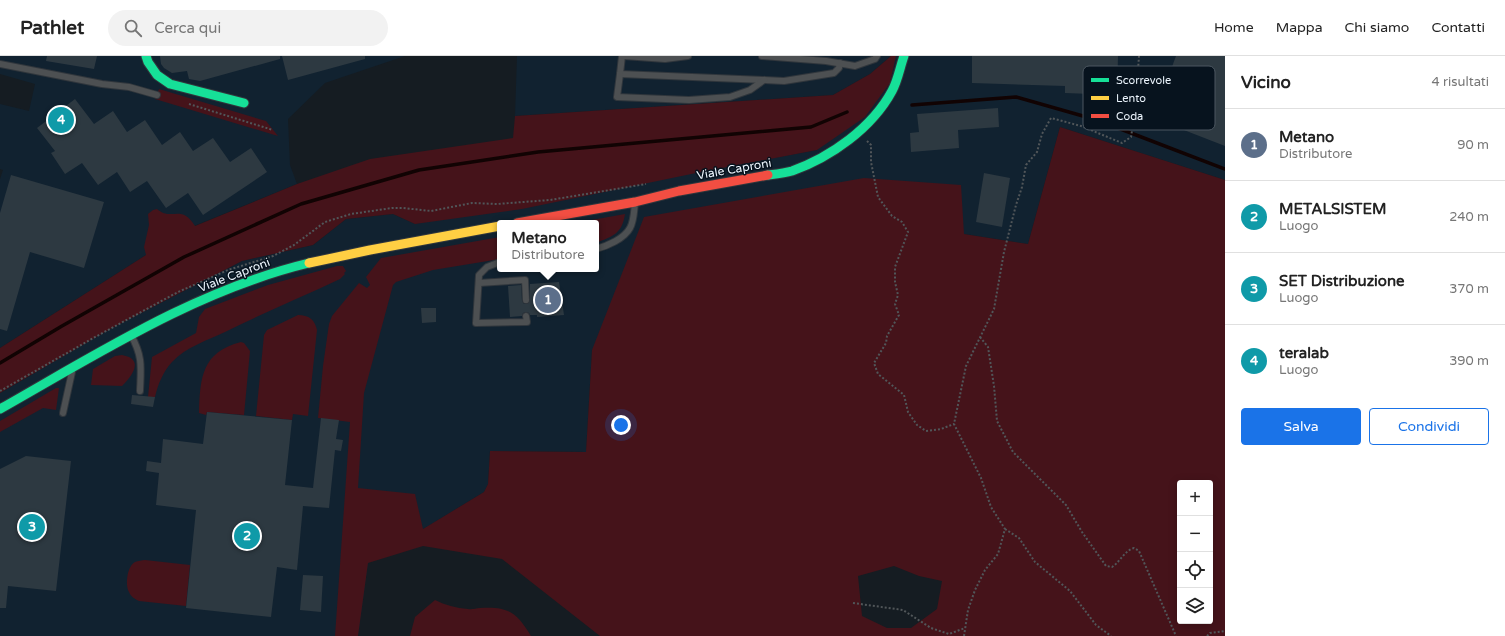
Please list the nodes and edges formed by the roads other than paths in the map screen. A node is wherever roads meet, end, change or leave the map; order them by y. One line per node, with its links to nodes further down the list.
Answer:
1 (146, 56): 12 (street)
2 (623, 56): 3 (lane); 9 (lane)
3 (688, 56)
4 (762, 56): 7 (lane)
5 (878, 56): 7 (lane)
6 (904, 56): 13 (street, Viale Caproni)
7 (840, 63): 10 (lane)
8 (0, 64): 11 (lane)
9 (620, 74): 10 (lane); 10 (lane)
10 (764, 80)
11 (157, 95)
12 (244, 103)
13 (635, 202): 14 (street, Viale Caproni); 16 (lane)
14 (534, 220)
15 (497, 227): 21 (street, Viale Caproni)
16 (599, 248)
17 (497, 263): 18 (lane)
18 (479, 283): 19 (lane); 20 (lane)
19 (526, 300)
20 (526, 316)
21 (131, 335): 22 (street, Viale Caproni); 23 (lane)
22 (72, 369): 24 (street, Viale Caproni); 25 (lane)
23 (140, 391)
24 (0, 409)
25 (63, 414)

